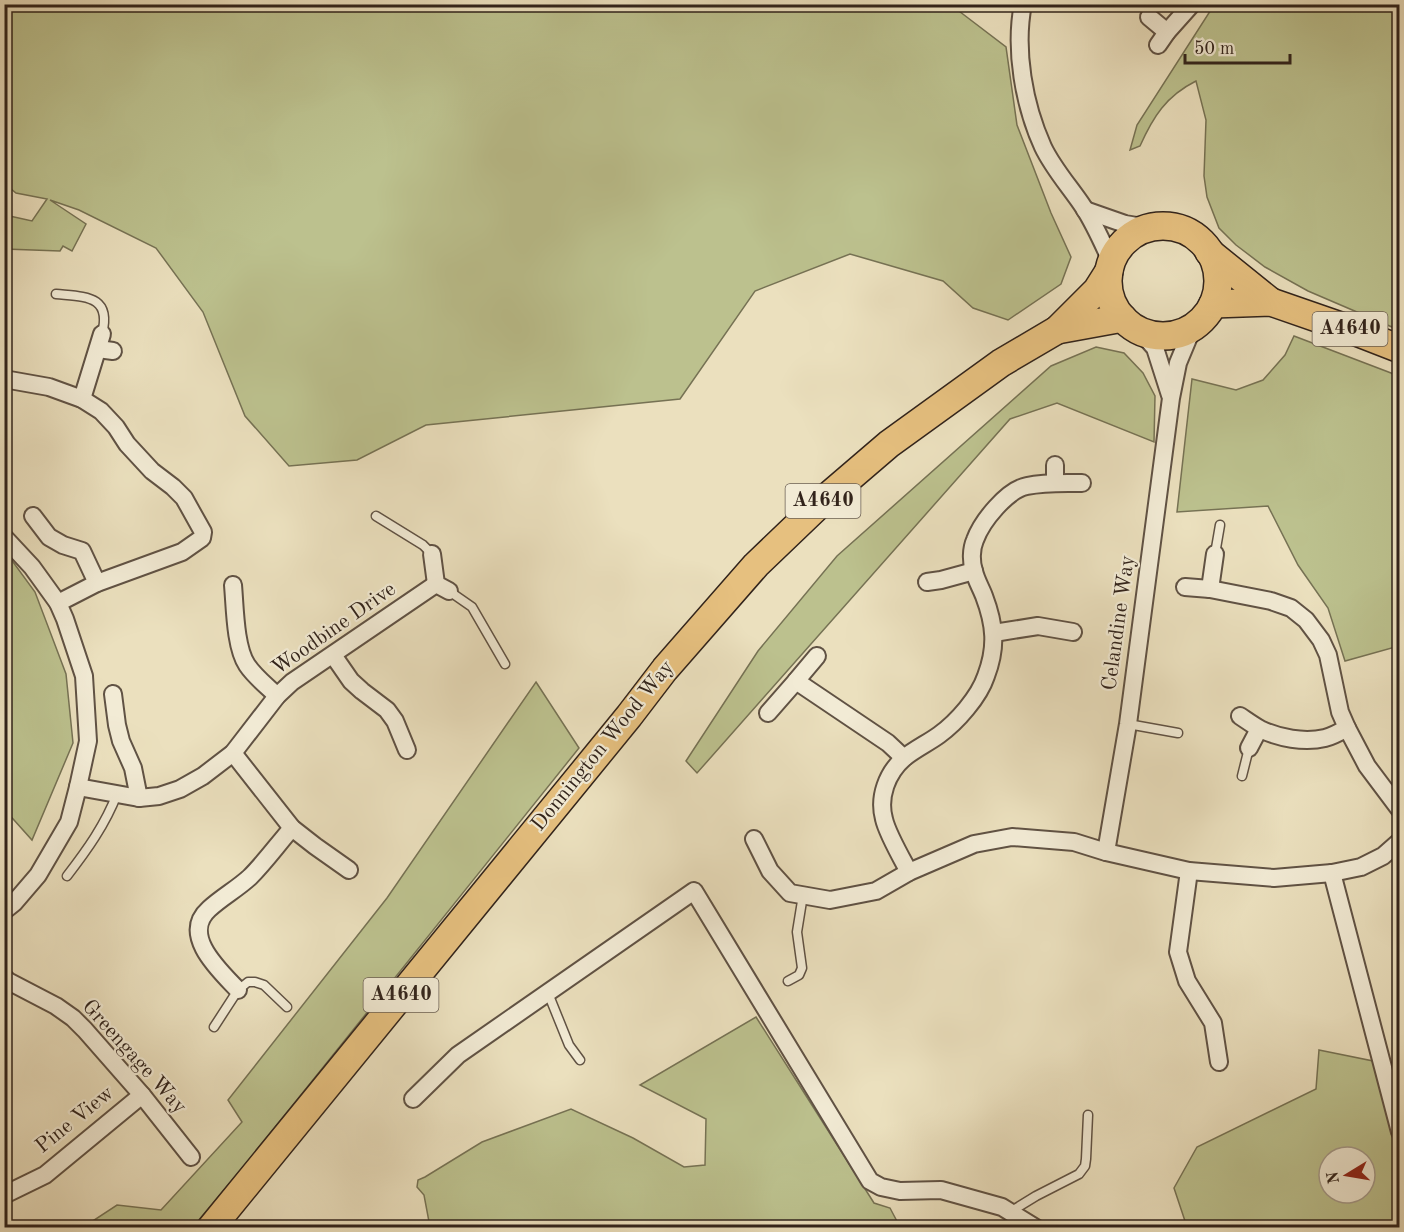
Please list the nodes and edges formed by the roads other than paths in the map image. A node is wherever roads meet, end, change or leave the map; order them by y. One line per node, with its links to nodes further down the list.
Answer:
1 (1023, 4): 4 (street)
2 (1192, 4): 3 (street)
3 (1149, 17)
4 (1085, 210): 5 (street); 7 (street)
5 (1149, 228): 6 (main road, A4640); 7 (main road, A4640)
6 (1209, 252): 9 (main road, A4640); 10 (main road)
7 (1110, 266): 11 (main road); 13 (main road, Donnington Wood Way / A4640)
8 (56, 294): 14 (lane)
9 (1271, 302): 10 (main road, A4640); 15 (main road, A4640)
10 (1213, 304): 12 (main road)
11 (1131, 324): 12 (main road, A4640); 13 (main road, Donnington Wood Way / A4640); 17 (street, Celandine Way)
12 (1193, 327): 17 (street, Celandine Way)
13 (1057, 330): 85 (main road, Donnington Wood Way / A4640)
14 (104, 345): 18 (street)
15 (1400, 349)
16 (4, 379): 18 (street)
17 (1171, 398): 46 (street, Celandine Way)
18 (82, 399): 29 (street)
19 (1055, 465): 20 (street)
20 (1055, 483): 21 (street); 28 (street)
21 (1082, 483)
22 (33, 516): 29 (street)
23 (376, 516): 26 (lane)
24 (1220, 525): 27 (lane)
25 (4, 537): 35 (street)
26 (432, 554): 33 (street)
27 (1215, 554): 34 (street)
28 (974, 571): 31 (street); 37 (street)
29 (97, 583): 35 (street)
30 (233, 585): 43 (street)
31 (937, 585)
32 (1185, 587): 34 (street)
33 (443, 588): 38 (street, Woodbine Drive); 40 (lane)
34 (1210, 589): 47 (street)
35 (58, 603): 55 (street)
36 (1073, 632): 37 (street)
37 (994, 633): 53 (street)
38 (333, 655): 43 (street, Woodbine Drive); 51 (street)
39 (817, 656): 41 (street)
40 (505, 664)
41 (796, 681): 44 (street); 53 (street)
42 (114, 694): 57 (street)
43 (277, 696): 52 (street, Woodbine Drive)
44 (768, 713)
45 (1237, 715): 48 (street)
46 (1128, 724): 49 (lane); 62 (street, Celandine Way)
47 (1347, 728): 48 (street); 58 (street)
48 (1259, 729): 50 (street)
49 (1178, 733)
50 (1250, 748): 54 (lane)
51 (407, 750)
52 (233, 753): 57 (street, Woodbine Drive); 59 (street)
53 (904, 758): 65 (street)
54 (1242, 776)
55 (78, 787): 56 (street, Woodbine Drive); 69 (street)
56 (117, 794): 57 (street, Woodbine Drive); 67 (lane)
57 (139, 798)
58 (1400, 810)
59 (292, 828): 63 (street); 72 (street)
60 (754, 839): 68 (street)
61 (1400, 842): 66 (street)
62 (1106, 852): 64 (street); 65 (street)
63 (349, 870)
64 (1189, 871): 66 (street); 77 (street)
65 (909, 872): 68 (street)
66 (1332, 873): 81 (street)
67 (67, 876)
68 (803, 895): 71 (lane)
69 (4, 911)
70 (4, 977): 78 (street, Greengage Way)
71 (788, 981)
72 (238, 990): 74 (lane); 75 (lane)
73 (548, 993): 76 (lane); 79 (street); 84 (street)
74 (287, 1007)
75 (214, 1027)
76 (580, 1060)
77 (1220, 1062)
78 (142, 1095): 82 (street, Greengage Way); 83 (street, Pine View)
79 (413, 1099)
80 (1088, 1115): 84 (lane)
81 (1400, 1132)
82 (191, 1157)
83 (4, 1195)
84 (1010, 1212): 86 (street)
85 (211, 1227)
86 (1036, 1227)

